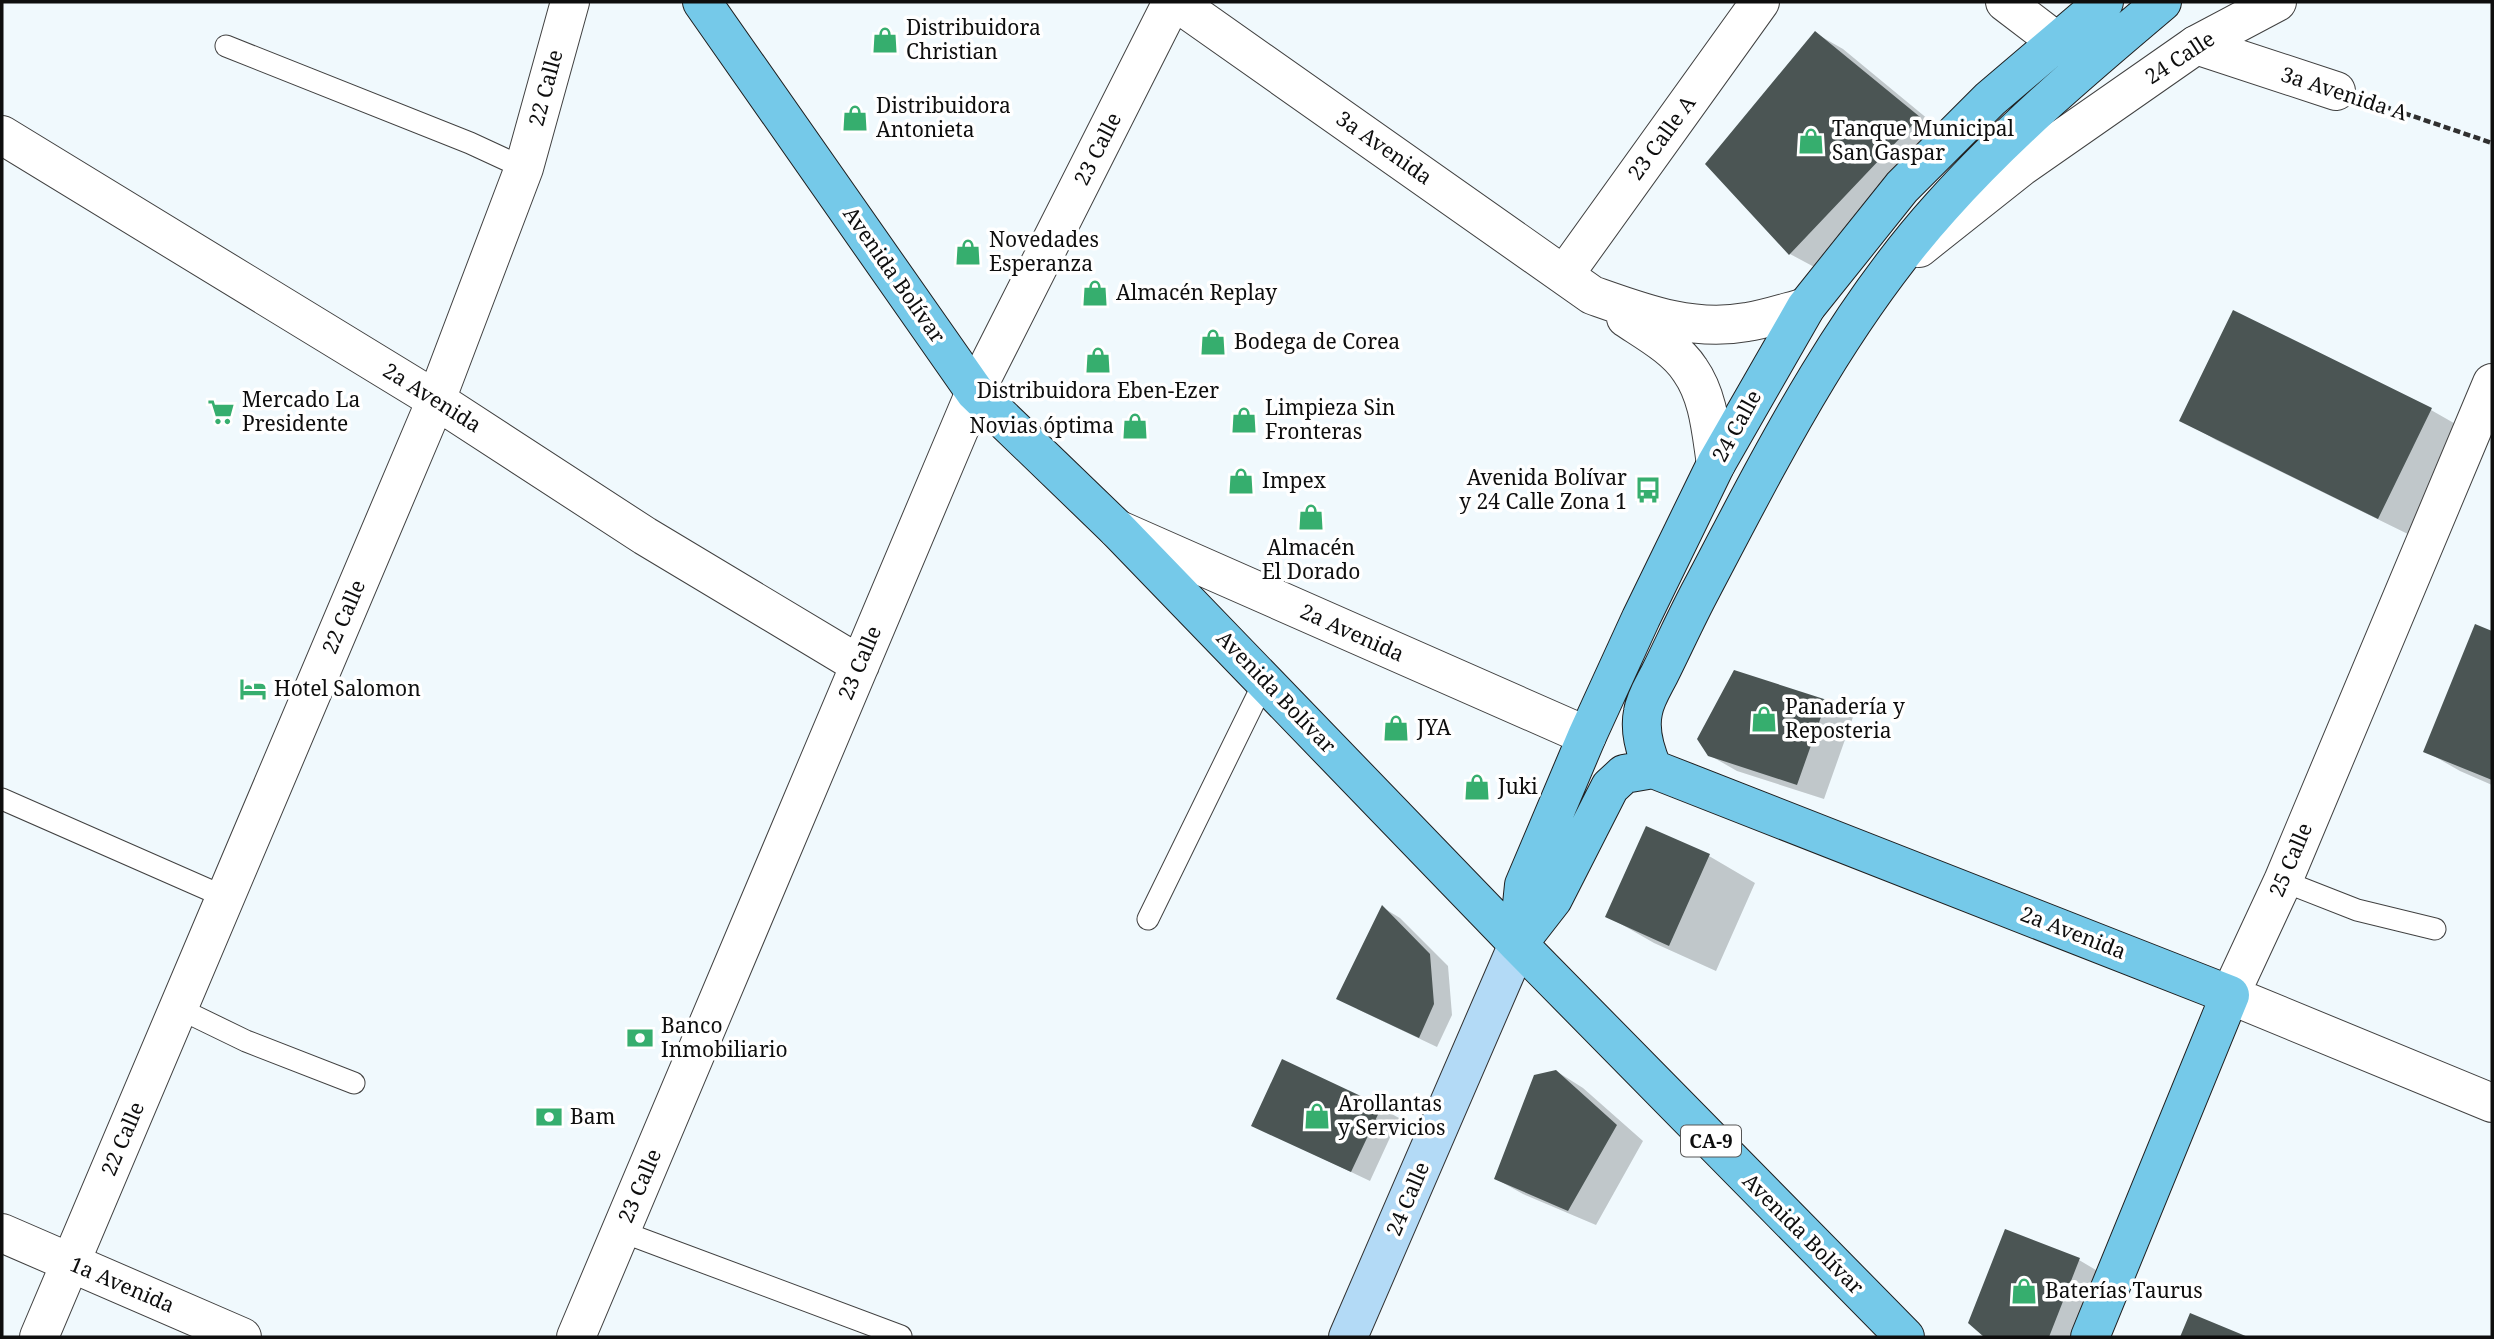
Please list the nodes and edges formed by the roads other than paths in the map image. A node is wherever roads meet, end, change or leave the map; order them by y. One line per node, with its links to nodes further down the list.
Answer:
1 (570, 2): 14 (street, 22 Calle)
2 (702, 2): 19 (main road, Avenida Bolívar)
3 (1174, 2): 16 (street, 3a Avenida); 19 (street, 23 Calle)
4 (1760, 2): 16 (street, 23 Calle A)
5 (2005, 2): 9 (street)
6 (2104, 2): 9 (main road, 24 Calle)
7 (2162, 2): 15 (main road, 24 Calle)
8 (2277, 2): 10 (street, 24 Calle)
9 (2056, 41): 17 (main road, 24 Calle)
10 (2196, 45): 12 (street, 3a Avenida A); 15 (street, 24 Calle)
11 (226, 46): 14 (lane)
12 (2336, 91)
13 (2, 135): 20 (street, 2a Avenida)
14 (524, 168): 20 (street, 22 Calle)
15 (1887, 273): 17 (main road); 26 (main road, 24 Calle)
16 (1578, 285): 17 (street, 3a Avenida); 21 (street, 3a Avenida)
17 (1806, 307): 21 (main road, 24 Calle)
18 (2491, 390): 28 (street, 25 Calle)
19 (975, 391): 22 (main road, Avenida Bolívar); 23 (street, 23 Calle)
20 (436, 400): 23 (street, 2a Avenida); 29 (street, 22 Calle)
21 (1716, 464): 25 (main road, 24 Calle)
22 (1117, 529): 24 (main road, Avenida Bolívar); 25 (street, 2a Avenida)
23 (860, 665): 37 (street, 23 Calle)
24 (1265, 680): 30 (lane); 32 (main road, Avenida Bolívar)
25 (1587, 736): 32 (main road, 24 Calle)
26 (1653, 769): 32 (main road, 24 Calle); 33 (main road, 2a Avenida)
27 (2, 799): 29 (lane)
28 (2283, 881): 31 (lane); 33 (street, 25 Calle)
29 (225, 897): 34 (street, 22 Calle)
30 (1148, 919)
31 (2435, 929)
32 (1518, 944): 44 (main road, 24 Calle); 45 (main road, Avenida Bolívar / CA-9)
33 (2230, 995): 36 (street, 2a Avenida); 46 (main road, 25 Calle)
34 (178, 1008): 35 (lane); 39 (street, 22 Calle)
35 (354, 1083)
36 (2492, 1103)
37 (620, 1231): 40 (lane); 43 (street, 23 Calle)
38 (2, 1233): 39 (street, 1a Avenida)
39 (70, 1263): 41 (street, 22 Calle); 42 (street, 1a Avenida)
40 (901, 1336)
41 (39, 1337)
42 (242, 1337)
43 (576, 1337)
44 (1348, 1337)
45 (1905, 1337)
46 (2091, 1337)

